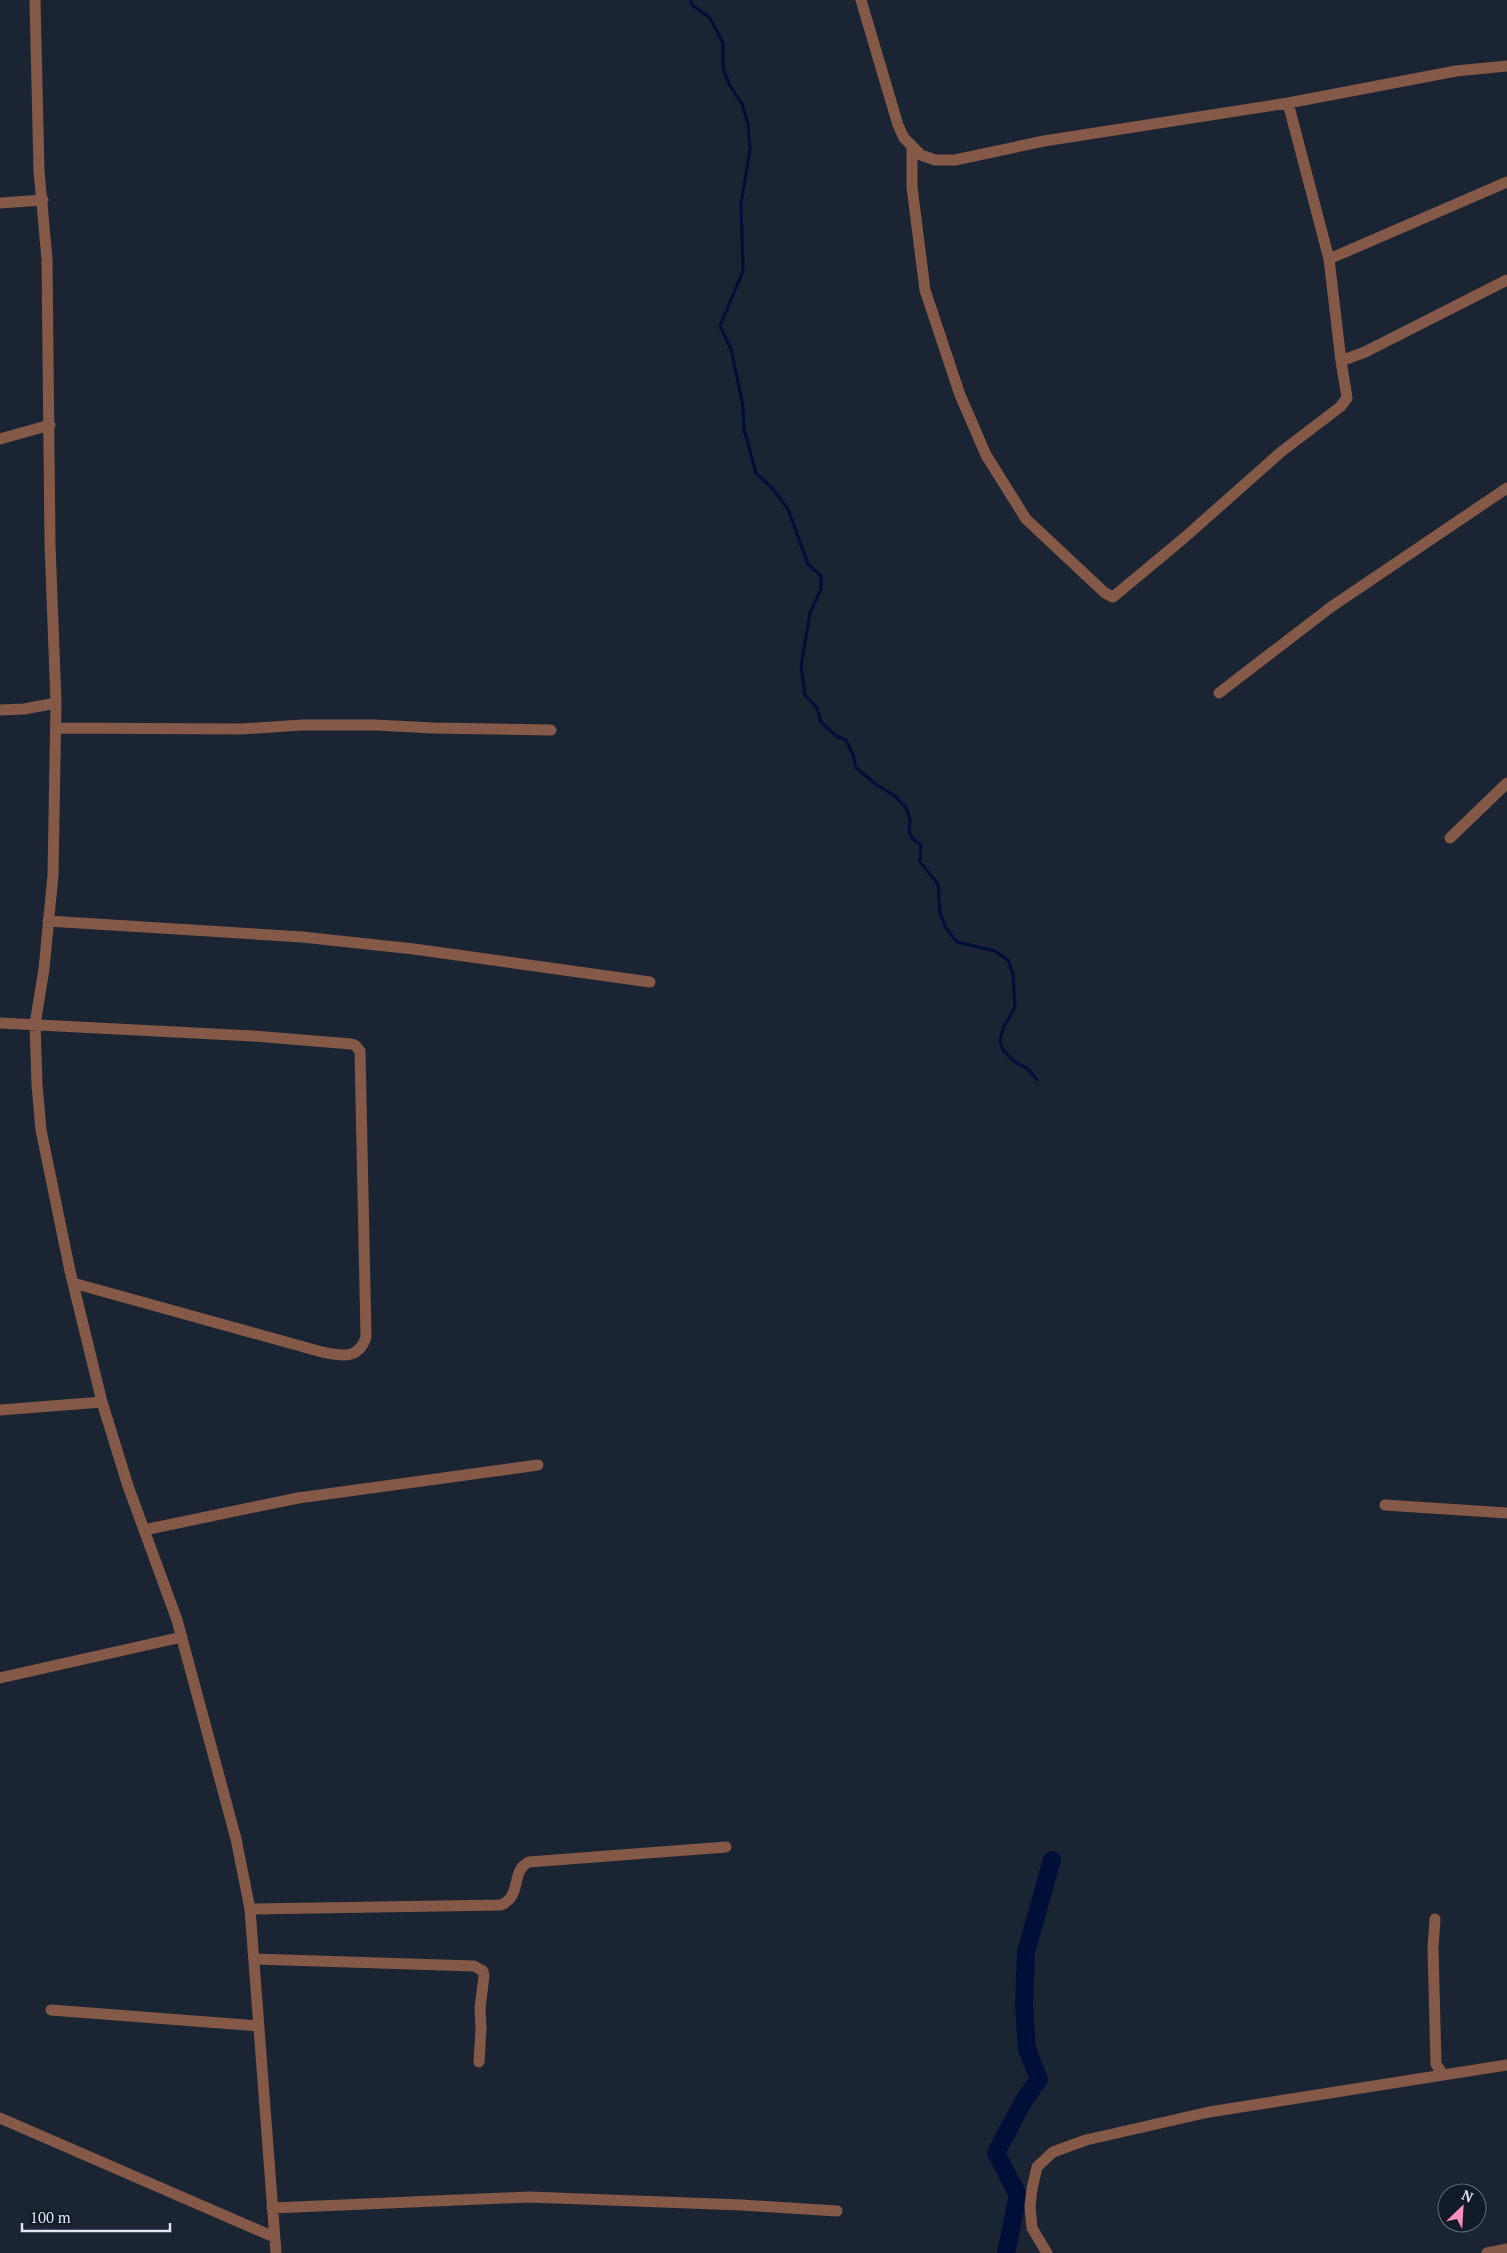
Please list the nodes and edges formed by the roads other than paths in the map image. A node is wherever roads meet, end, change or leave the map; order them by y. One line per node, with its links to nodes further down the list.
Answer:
1 (35, 0): 7 (street)
2 (861, 0): 5 (street)
3 (1507, 66): 4 (street)
4 (1288, 103): 5 (street); 9 (street)
5 (912, 147): 11 (street)
6 (1507, 182): 9 (street)
7 (42, 200): 8 (street); 12 (street)
8 (0, 203)
9 (1329, 259): 11 (street)
10 (1507, 280): 11 (street)
11 (1341, 361)
12 (50, 424): 13 (street); 16 (street)
13 (0, 439)
14 (1507, 488): 15 (street)
15 (1219, 693)
16 (56, 703): 17 (street); 18 (street)
17 (0, 710)
18 (56, 728): 19 (street); 22 (street)
19 (551, 730)
20 (1507, 783): 21 (street)
21 (1450, 838)
22 (48, 921): 23 (street); 25 (street)
23 (650, 982)
24 (0, 1023): 25 (street)
25 (35, 1024): 26 (street); 26 (street)
26 (72, 1283): 27 (street)
27 (102, 1402): 28 (street); 32 (street)
28 (0, 1410)
29 (538, 1464): 32 (street)
30 (1385, 1505): 31 (street)
31 (1507, 1514)
32 (144, 1530): 33 (street)
33 (182, 1637): 34 (street); 36 (street)
34 (0, 1678)
35 (726, 1847): 36 (street)
36 (250, 1909): 38 (street)
37 (1435, 1920): 43 (street)
38 (254, 1959): 40 (street); 41 (street)
39 (51, 2010): 40 (street)
40 (259, 2026): 45 (street)
41 (479, 2062)
42 (1507, 2065): 43 (street)
43 (1443, 2075): 50 (street)
44 (0, 2118): 47 (street)
45 (272, 2208): 46 (street); 47 (street)
46 (837, 2211)
47 (274, 2237): 49 (street)
48 (1507, 2249): 51 (street)
49 (276, 2253)
50 (1047, 2253)
51 (1487, 2253)

